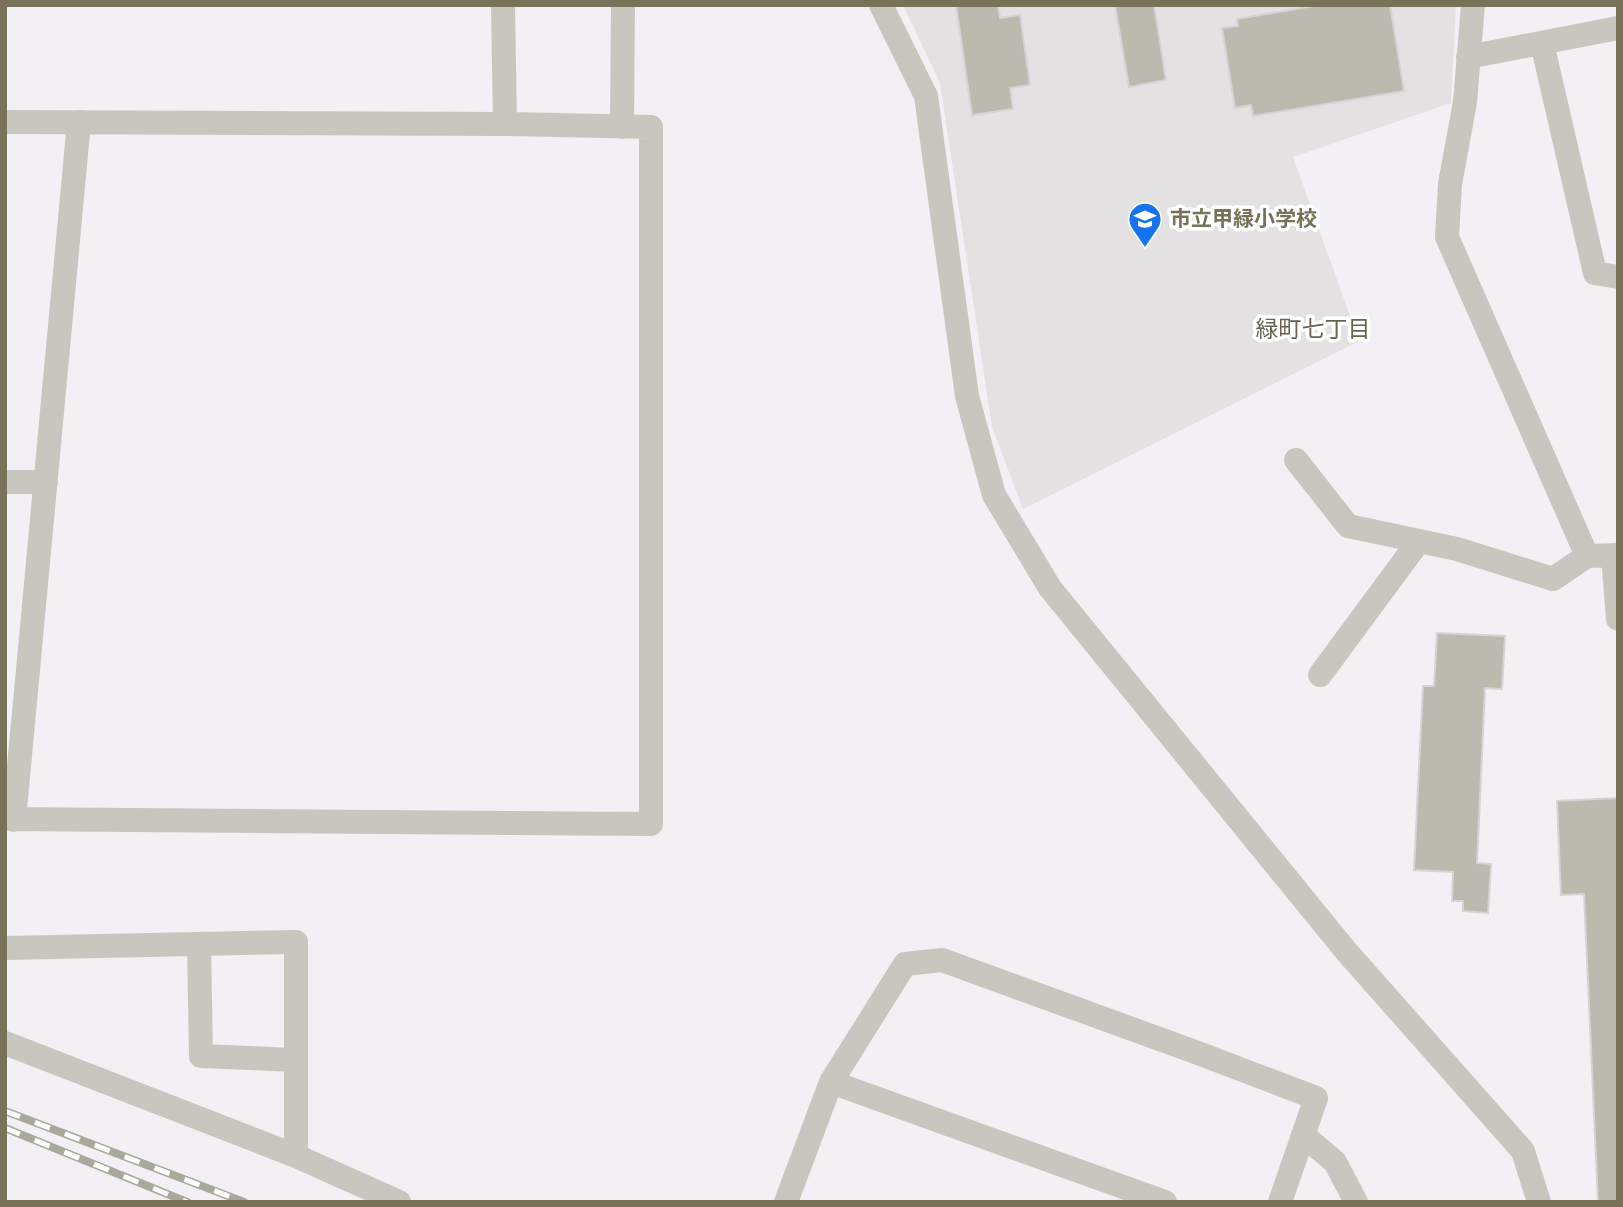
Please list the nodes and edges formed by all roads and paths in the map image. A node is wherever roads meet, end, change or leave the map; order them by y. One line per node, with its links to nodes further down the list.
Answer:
1 (503, 5): 10 (street)
2 (623, 5): 11 (street)
3 (881, 5): 34 (street)
4 (1473, 5): 7 (street)
5 (1618, 28): 6 (street)
6 (1542, 43): 7 (street); 12 (street)
7 (1468, 57): 18 (street)
8 (5, 122): 9 (street)
9 (79, 122): 10 (street); 15 (street)
10 (505, 124): 11 (street)
11 (622, 127): 21 (street)
12 (1618, 277)
13 (1296, 460): 16 (street)
14 (5, 482): 15 (street)
15 (46, 482): 21 (street)
16 (1419, 541): 18 (street); 20 (street)
17 (1616, 555): 18 (street); 19 (street)
18 (1587, 556)
19 (1618, 619)
20 (1320, 675)
21 (10, 820)
22 (199, 944): 23 (street); 25 (street); 25 (street)
23 (5, 948)
24 (5, 1043): 28 (street)
25 (296, 1060): 28 (street)
26 (831, 1082): 27 (street); 30 (street); 31 (street)
27 (1303, 1135): 32 (street); 33 (street)
28 (296, 1156): 29 (street)
29 (399, 1202)
30 (786, 1202)
31 (1166, 1202)
32 (1280, 1202)
33 (1356, 1202)
34 (1539, 1202)

